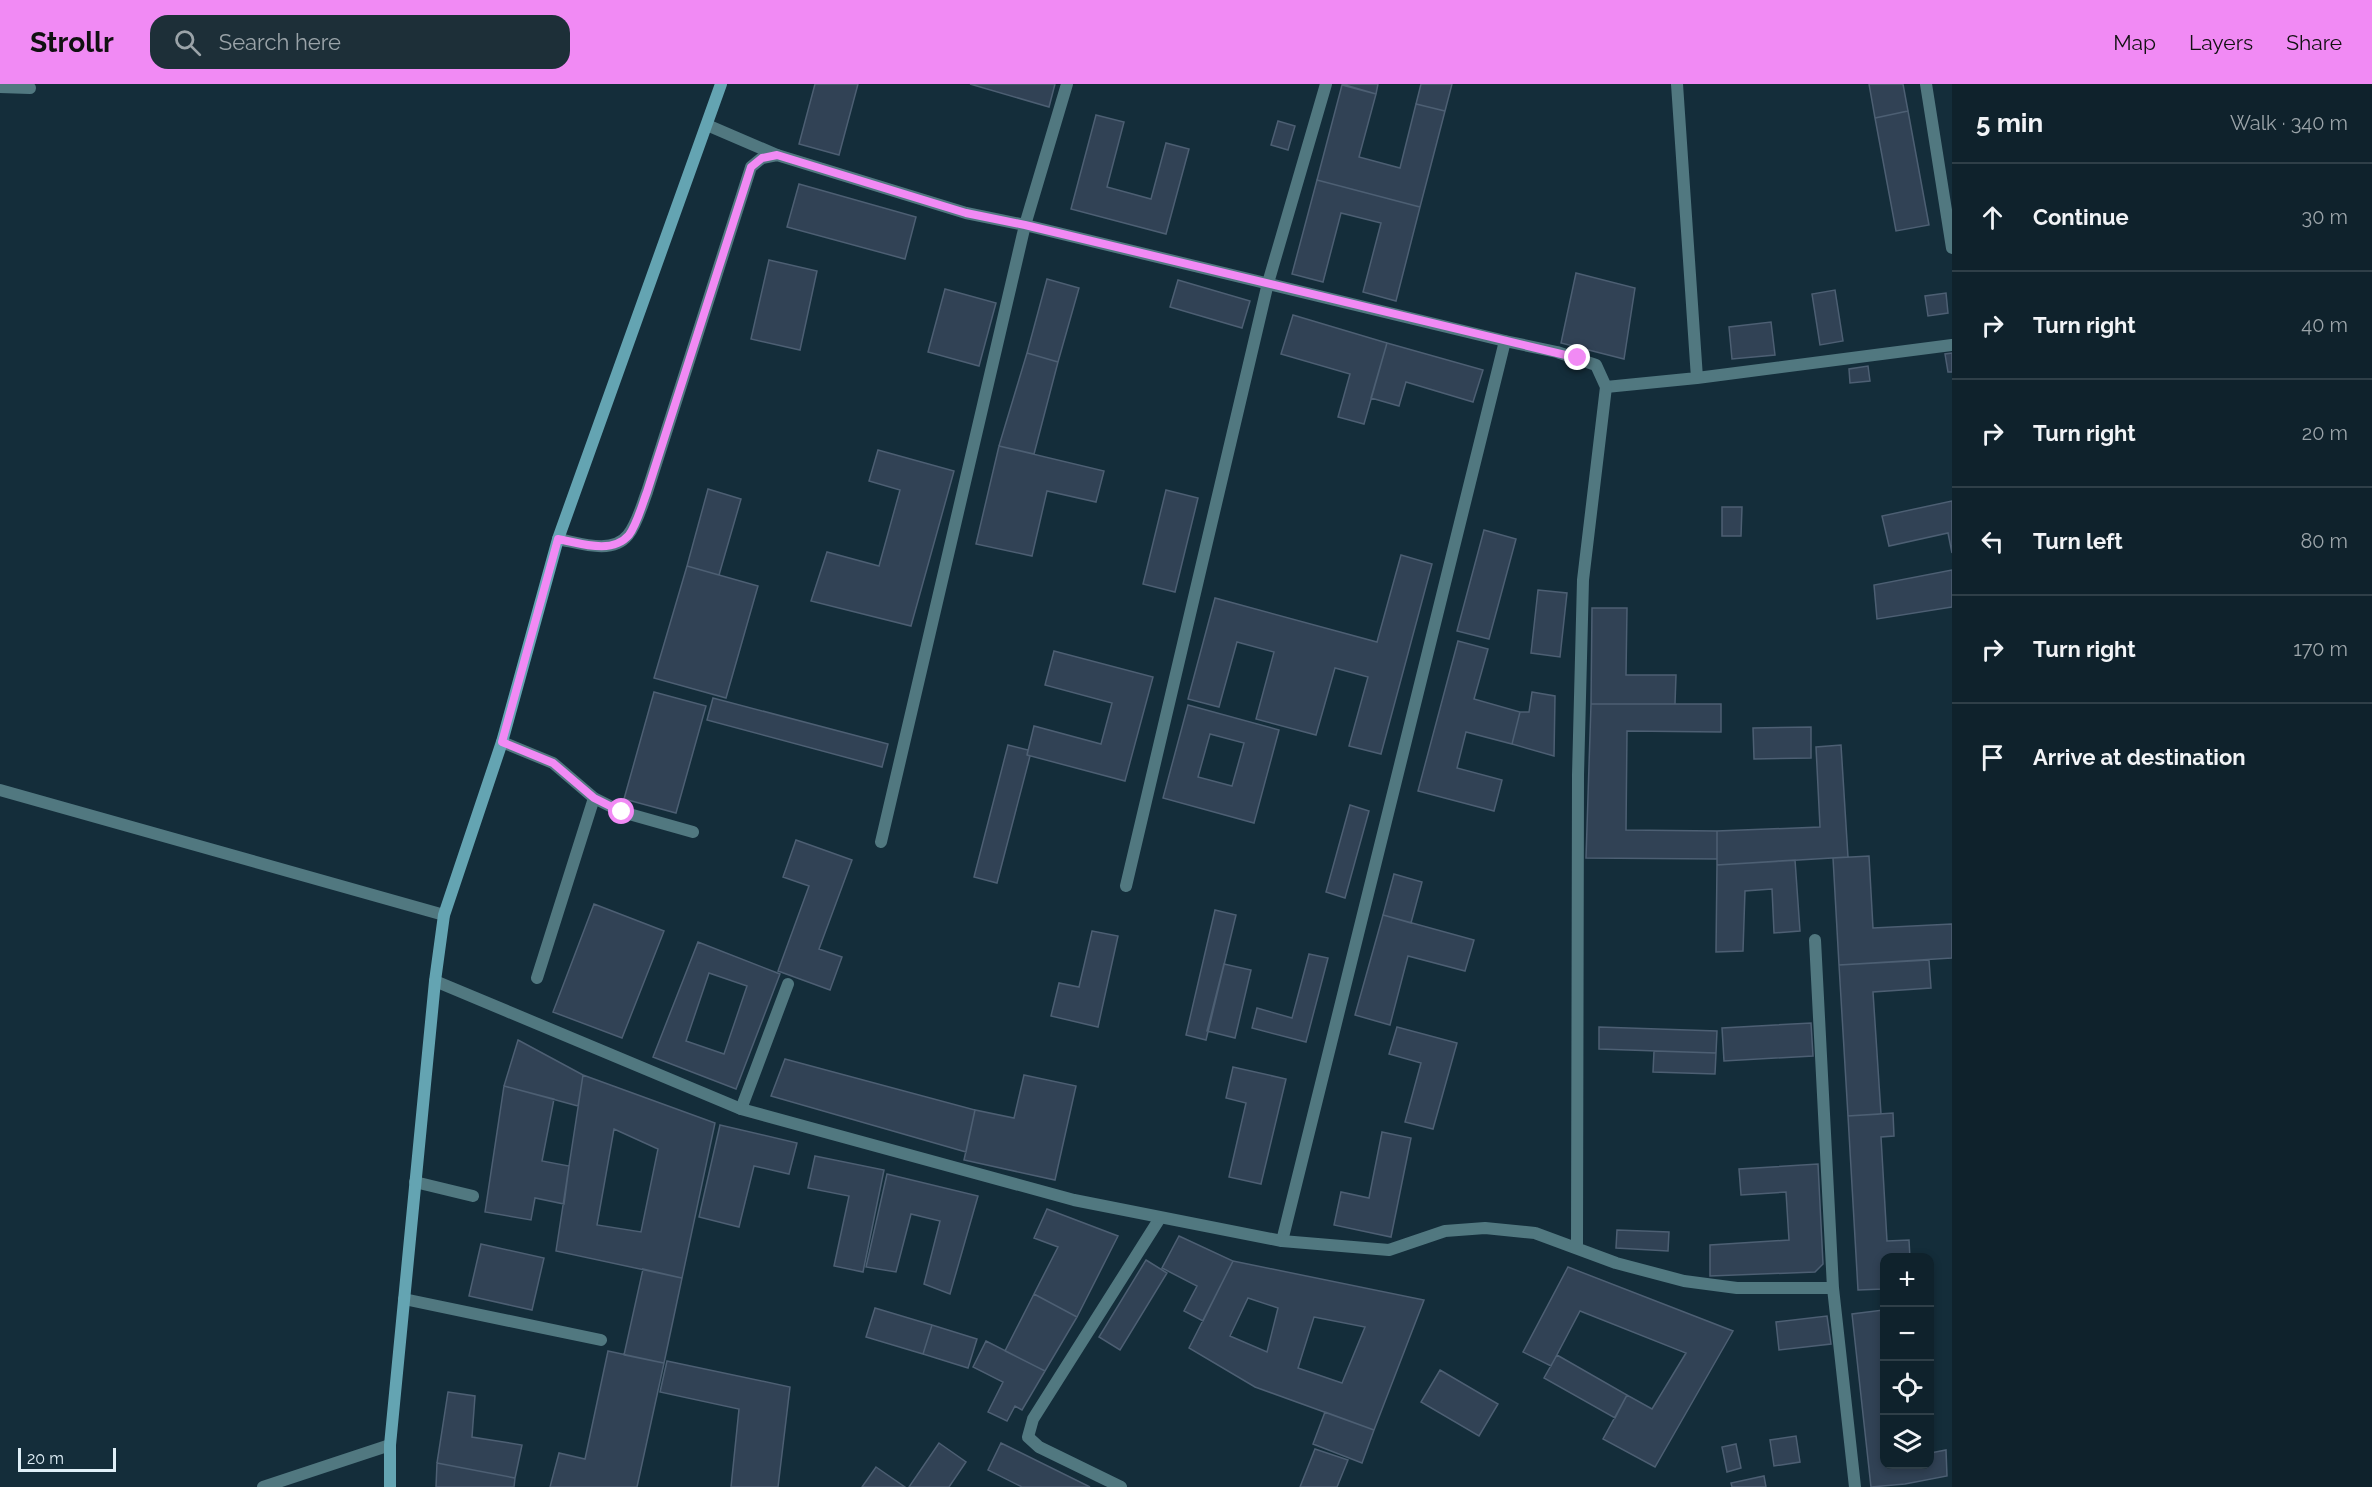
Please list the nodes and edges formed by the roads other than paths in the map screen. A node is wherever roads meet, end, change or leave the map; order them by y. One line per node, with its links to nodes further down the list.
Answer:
1 (721, 84): 8 (main road)
2 (1067, 84): 10 (street)
3 (1326, 84): 12 (street)
4 (1677, 84): 15 (street)
5 (1926, 84): 11 (street)
6 (0, 87): 7 (street)
7 (30, 88)
8 (707, 125): 9 (street); 17 (main road)
9 (777, 155): 10 (street); 17 (street)
10 (1025, 225): 12 (street); 22 (street)
11 (1952, 248)
12 (1268, 283): 13 (street); 23 (street)
13 (1505, 342): 16 (street); 33 (street)
14 (1952, 345): 15 (street)
15 (1697, 378): 16 (street)
16 (1606, 387): 34 (street)
17 (558, 539): 18 (main road)
18 (502, 742): 20 (street); 24 (main road)
19 (0, 790): 24 (street)
20 (594, 798): 21 (street); 26 (street)
21 (693, 832)
22 (881, 842)
23 (1126, 886)
24 (444, 915): 27 (main road)
25 (1815, 940): 35 (street)
26 (537, 978)
27 (435, 981): 29 (street); 30 (main road)
28 (788, 984): 29 (street)
29 (741, 1109): 32 (street)
30 (415, 1182): 31 (street); 36 (main road)
31 (473, 1196)
32 (1160, 1218): 33 (street); 41 (street)
33 (1282, 1241): 34 (street)
34 (1577, 1247): 35 (street)
35 (1833, 1288): 42 (street)
36 (404, 1299): 37 (street); 38 (main road)
37 (601, 1340)
38 (390, 1445): 39 (street); 40 (main road)
39 (263, 1487)
40 (390, 1487)
41 (1121, 1487)
42 (1855, 1487)

